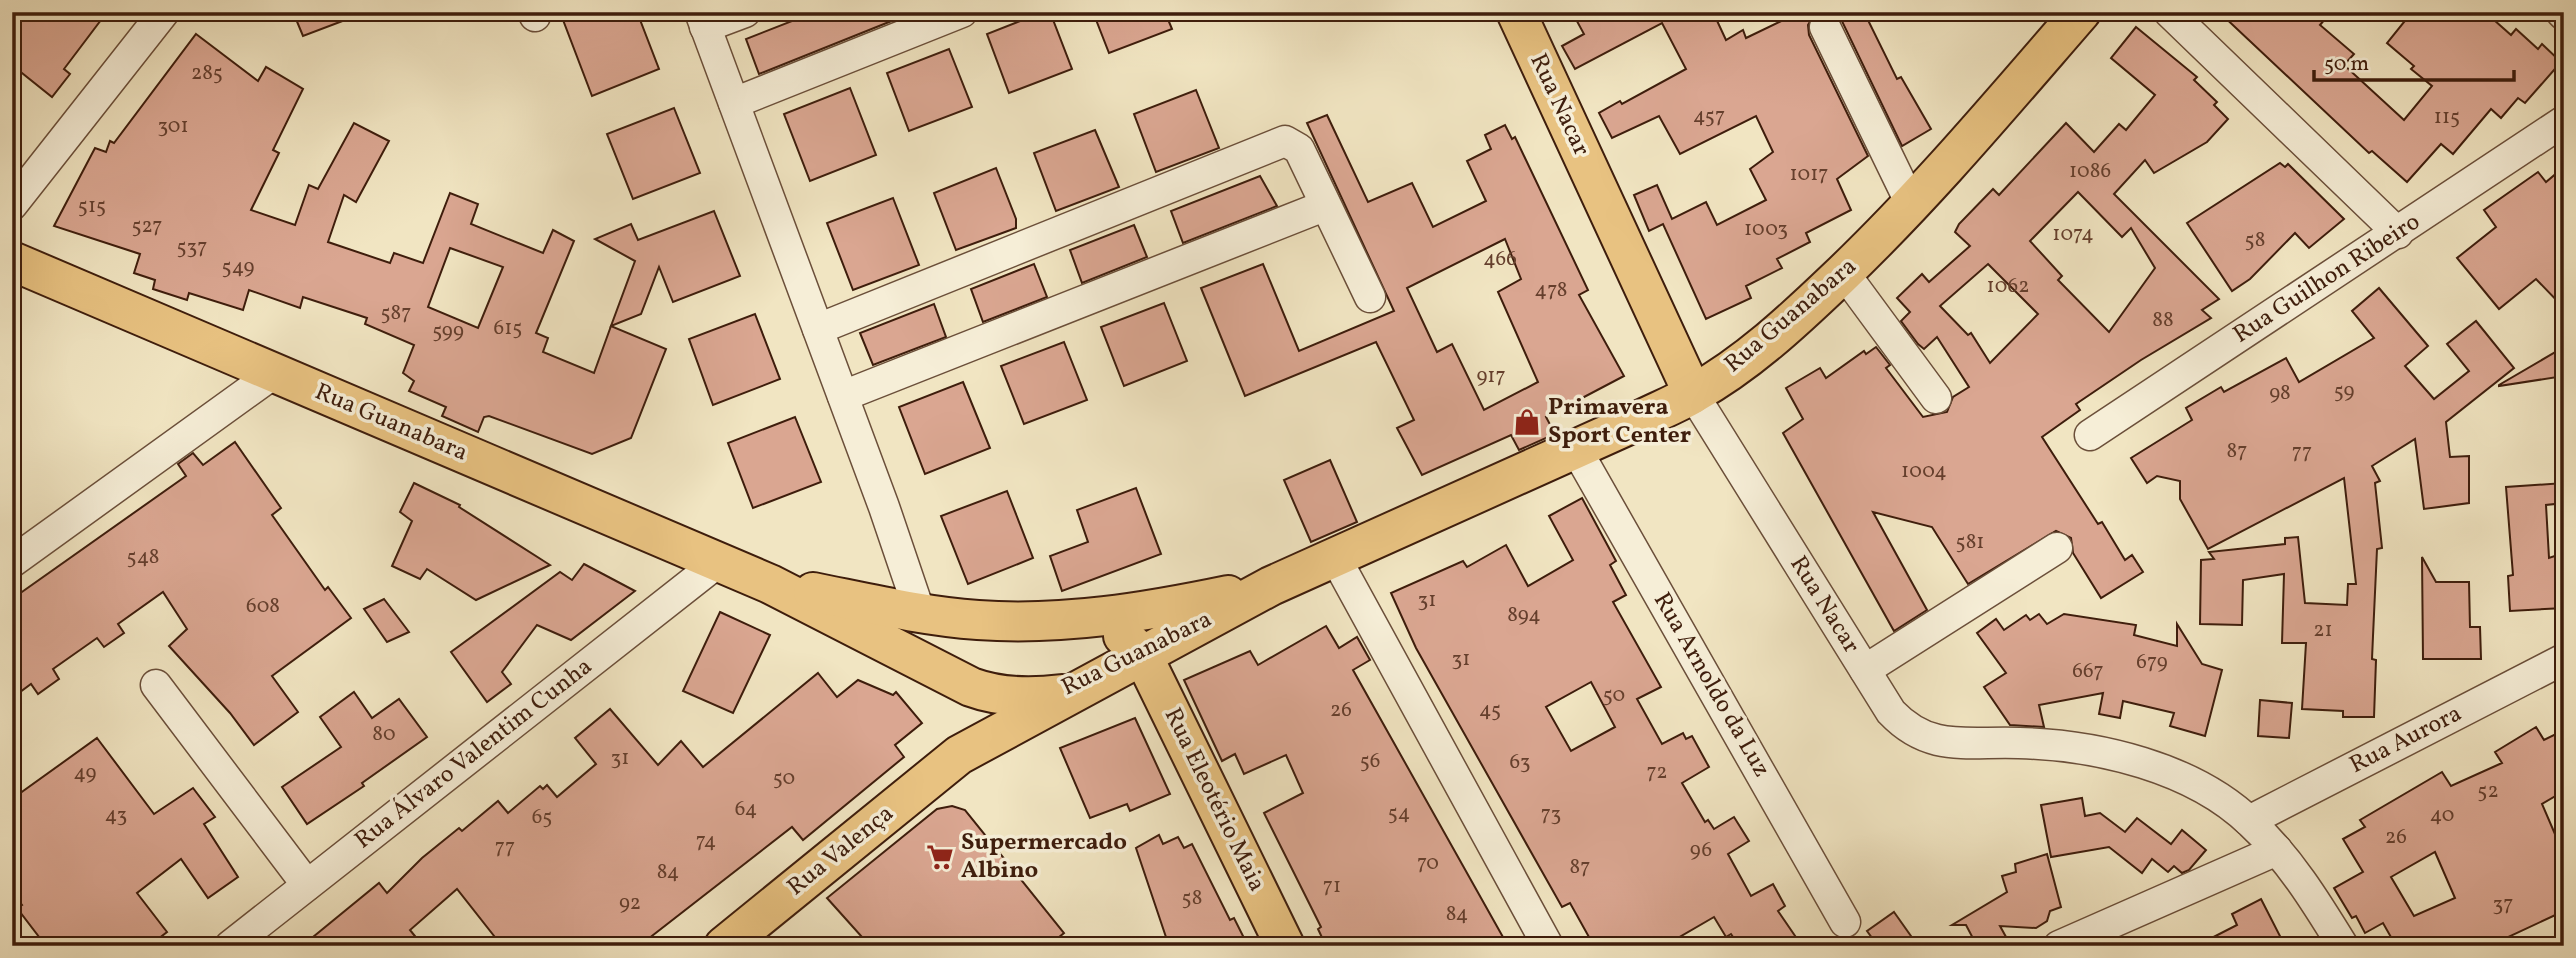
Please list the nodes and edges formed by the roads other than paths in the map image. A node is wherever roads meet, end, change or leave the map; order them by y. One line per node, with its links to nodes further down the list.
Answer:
1 (164, 12): 11 (street)
2 (745, 12): 7 (street)
3 (962, 12): 9 (street)
4 (1516, 12): 20 (main road, Rua Nacar)
5 (2081, 12): 13 (main road, Rua Guanabara)
6 (2169, 12): 14 (street)
7 (702, 20): 9 (street)
8 (1825, 27): 13 (street)
9 (734, 103): 18 (street)
10 (2564, 121): 14 (street, Rua Guilhon Ribeiro)
11 (12, 205)
12 (1324, 206): 17 (street); 18 (street); 21 (street)
13 (1912, 206): 16 (main road, Rua Guanabara)
14 (2398, 233): 23 (street, Rua Guilhon Ribeiro)
15 (12, 261): 19 (main road, Rua Guanabara)
16 (1844, 273): 20 (main road, Rua Guanabara); 22 (street)
17 (1370, 298)
18 (818, 329): 21 (street)
19 (274, 373): 27 (street); 28 (main road, Rua Guanabara)
20 (1693, 394): 24 (main road, Rua Guanabara); 36 (street, Rua Nacar)
21 (843, 396): 31 (street)
22 (1936, 398)
23 (2090, 435)
24 (1576, 449): 26 (main road, Rua Guanabara); 44 (street, Rua Arnoldo da Luz)
25 (2057, 548): 36 (street)
26 (1335, 558): 30 (main road, Rua Guanabara); 48 (street)
27 (12, 562)
28 (717, 563): 29 (main road, Rua Guanabara); 43 (street, Rua Álvaro Valentim Cunha)
29 (770, 584): 31 (main road, Rua Guanabara); 39 (main road, Rua Guanabara)
30 (1271, 586): 32 (main road, Rua Guanabara); 34 (main road, Rua Guanabara)
31 (920, 613): 33 (main road, Rua Guanabara); 39 (main road)
32 (1088, 619): 33 (main road, Rua Guanabara); 34 (main road); 38 (main road)
33 (980, 620): 39 (main road)
34 (1142, 654): 38 (main road, Rua Guanabara); 47 (main road, Rua Eleotério Maia)
35 (2564, 659): 41 (street, Rua Aurora)
36 (1865, 670): 41 (street, Rua Nacar)
37 (156, 685): 43 (street)
38 (1084, 685): 39 (main road, Rua Guanabara); 40 (main road, Rua Valença)
39 (971, 687): 40 (main road)
40 (959, 755): 46 (main road, Rua Valença)
41 (2249, 821): 42 (street, Rua Nacar)
42 (2277, 850): 49 (street); 50 (street, Rua Nacar)
43 (307, 885): 45 (street, Rua Álvaro Valentim Cunha)
44 (1845, 922)
45 (230, 946)
46 (724, 946)
47 (1285, 946)
48 (1548, 946)
49 (2060, 946)
50 (2343, 946)

